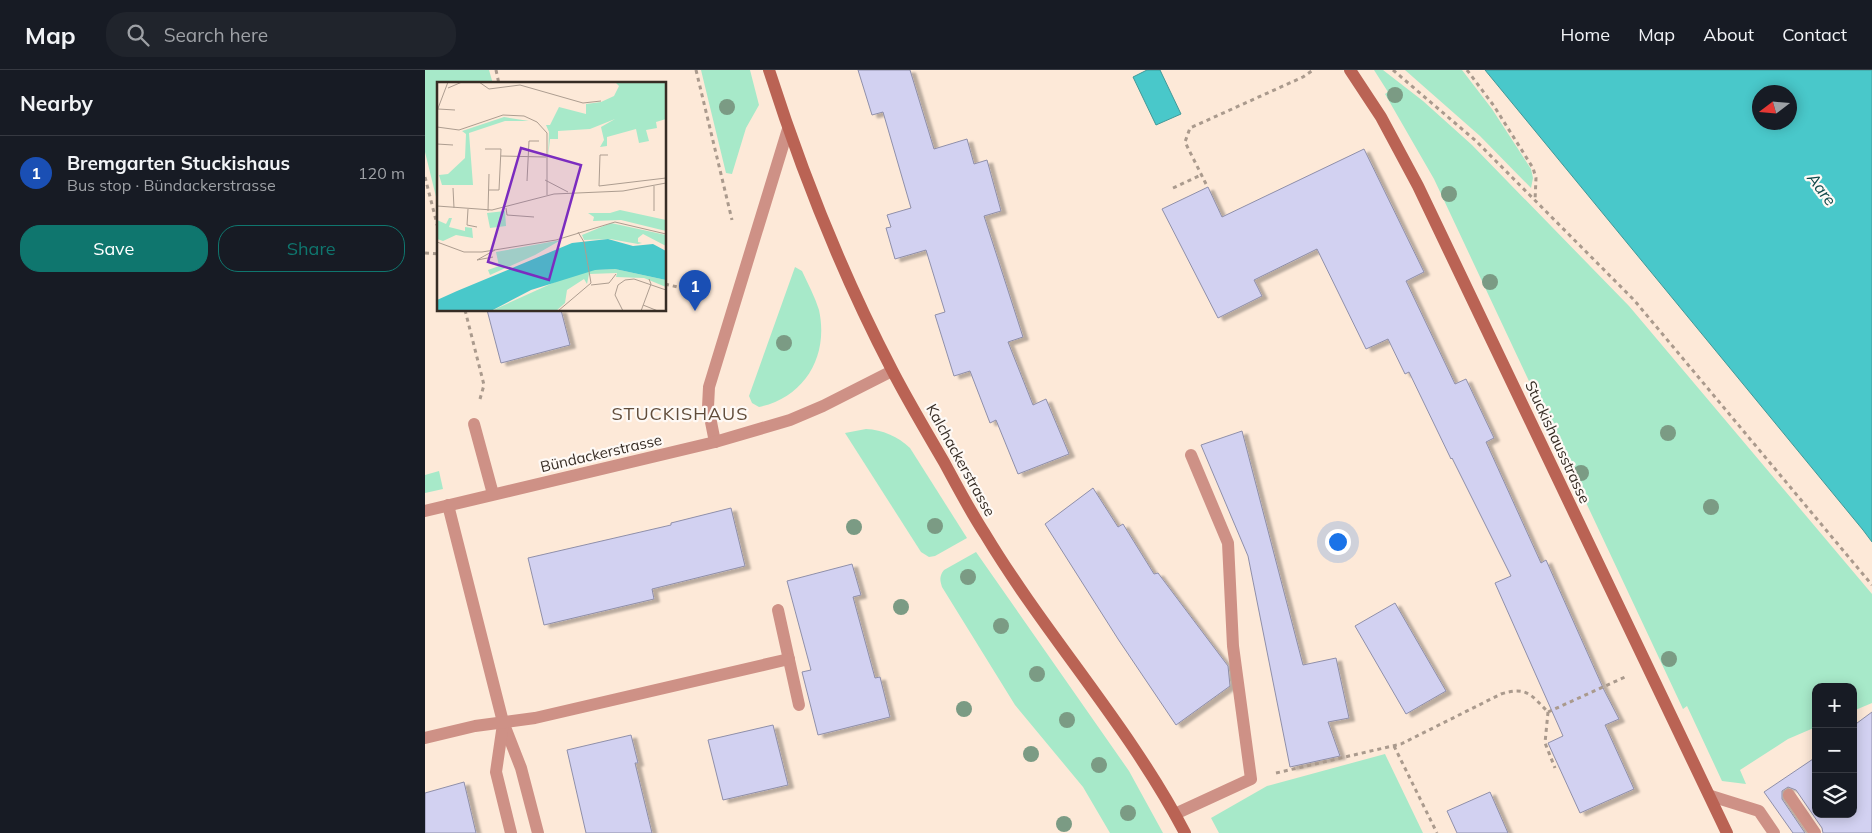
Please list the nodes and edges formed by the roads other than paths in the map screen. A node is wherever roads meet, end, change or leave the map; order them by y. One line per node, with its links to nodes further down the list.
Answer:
1 (769, 70): 3 (street, Kalchackerstrasse)
2 (1349, 70): 17 (street, Stuckishausstrasse)
3 (788, 129): 4 (street, Kalchackerstrasse); 6 (street)
4 (892, 371): 6 (street, Bündackerstrasse); 18 (street, Kalchackerstrasse)
5 (473, 424): 8 (street)
6 (715, 442): 8 (street, Bündackerstrasse)
7 (1191, 455): 18 (street)
8 (493, 494): 9 (street, Bündackerstrasse)
9 (448, 505): 10 (street, Bündackerstrasse); 14 (street)
10 (425, 511)
11 (778, 610): 12 (street)
12 (789, 659): 13 (street); 14 (street)
13 (799, 705)
14 (503, 722): 15 (street); 19 (street); 20 (street)
15 (425, 738)
16 (1789, 795): 24 (street)
17 (1711, 796): 22 (street, Stuckishausstrasse); 23 (street)
18 (1175, 814): 21 (street, Kalchackerstrasse)
19 (511, 833)
20 (538, 833)
21 (1185, 833)
22 (1727, 833)
23 (1775, 833)
24 (1815, 833)

